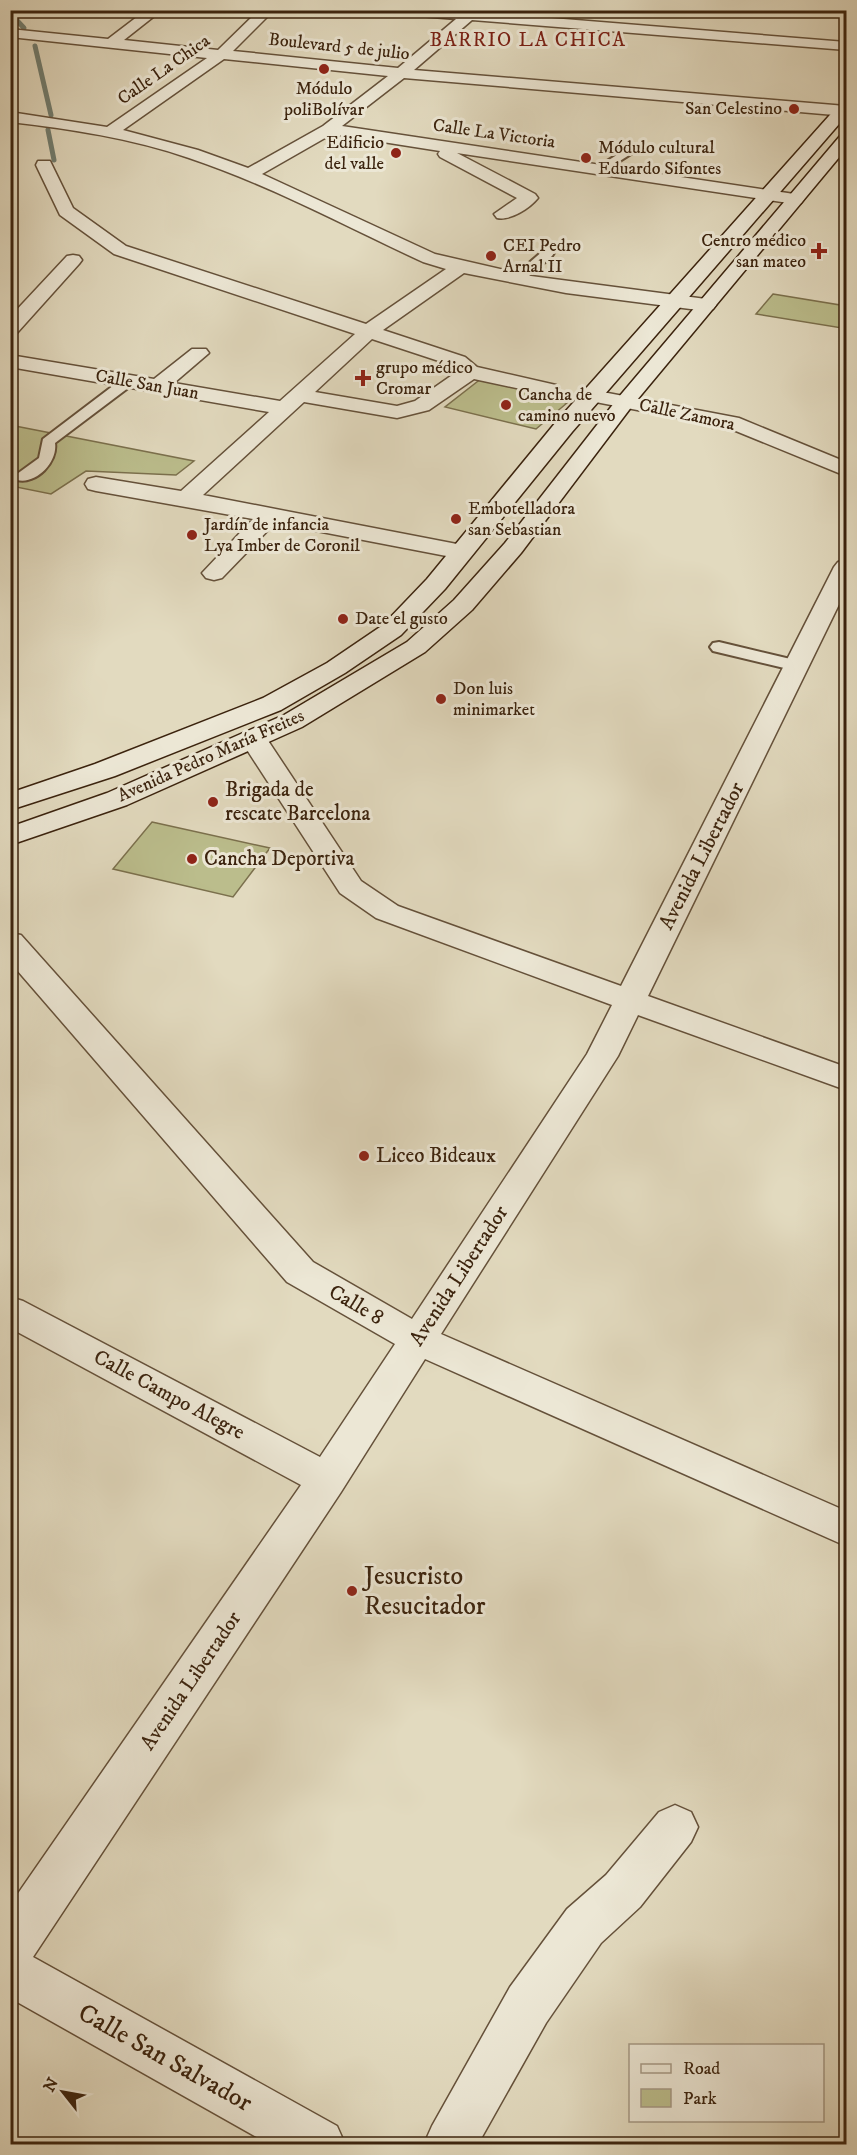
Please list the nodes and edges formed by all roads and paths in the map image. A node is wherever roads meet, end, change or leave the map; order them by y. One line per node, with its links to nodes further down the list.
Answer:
1 (155, 10): 8 (street)
2 (267, 10): 10 (street, Calle La Chica)
3 (394, 10): 5 (street)
4 (541, 16): 5 (street); 9 (street)
5 (467, 17): 14 (street)
6 (742, 20): 9 (street)
7 (10, 33): 11 (street, Boulevard 5 de julio)
8 (124, 33): 10 (street); 11 (street)
9 (727, 37): 12 (street)
10 (235, 42): 13 (street, Calle La Chica)
11 (111, 43): 13 (street, Boulevard 5 de julio)
12 (846, 46)
13 (222, 54): 14 (street, Boulevard 5 de julio); 18 (street, Calle La Chica)
14 (400, 73): 15 (street, Boulevard 5 de julio); 17 (street)
15 (845, 110): 25 (street, Avenida Pedro María Freites)
16 (10, 117): 18 (street)
17 (329, 129): 20 (street, Calle La Victoria); 24 (street)
18 (108, 133): 24 (street)
19 (846, 139): 26 (street, Avenida Pedro María Freites)
20 (429, 144): 23 (street, Calle La Victoria); 27 (street)
21 (630, 150): 23 (lane)
22 (44, 165): 35 (street)
23 (600, 169): 25 (street, Calle La Victoria)
24 (249, 175): 30 (street)
25 (768, 194): 26 (street, Calle La Victoria); 32 (street, Avenida Pedro María Freites)
26 (795, 199): 33 (street, Avenida Pedro María Freites)
27 (503, 214)
28 (548, 253): 31 (lane)
29 (73, 260): 34 (street)
30 (459, 268): 31 (street); 35 (street)
31 (518, 279): 32 (street)
32 (675, 301): 33 (street); 42 (street, Avenida Pedro María Freites)
33 (706, 305): 44 (street, Avenida Pedro María Freites)
34 (10, 329)
35 (368, 332): 38 (street); 43 (street)
36 (199, 353): 40 (street)
37 (10, 361): 39 (street, Calle San Juan)
38 (470, 372): 41 (street); 43 (street, Calle San Juan)
39 (127, 382): 40 (street, Calle San Juan); 46 (lane)
40 (157, 387): 43 (street, Calle San Juan)
41 (549, 389)
42 (592, 396): 44 (street, Calle Zamora); 50 (street, Avenida Pedro María Freites)
43 (291, 402): 48 (street)
44 (626, 402): 45 (street, Calle Zamora); 55 (street, Avenida Pedro María Freites)
45 (846, 470)
46 (22, 477)
47 (96, 484): 48 (street)
48 (186, 499): 49 (street)
49 (269, 516): 50 (street); 52 (street)
50 (462, 552): 56 (street, Avenida Pedro María Freites)
51 (846, 568): 54 (street, Avenida Libertador)
52 (214, 573)
53 (719, 647): 54 (lane)
54 (797, 666): 59 (street, Avenida Libertador)
55 (253, 739): 57 (street, Avenida Pedro María Freites); 59 (street)
56 (10, 802)
57 (10, 837)
58 (10, 942): 62 (street, Calle 8)
59 (630, 999): 60 (street); 62 (street, Avenida Libertador)
60 (846, 1079)
61 (10, 1311): 63 (street, Calle Campo Alegre)
62 (418, 1340): 63 (street, Avenida Libertador); 64 (street, Calle 8)
63 (327, 1480): 66 (street, Avenida Libertador)
64 (846, 1529)
65 (675, 1827): 69 (street)
66 (10, 1948)
67 (10, 1971): 68 (street, Calle San Salvador)
68 (320, 2145)
69 (450, 2145)

